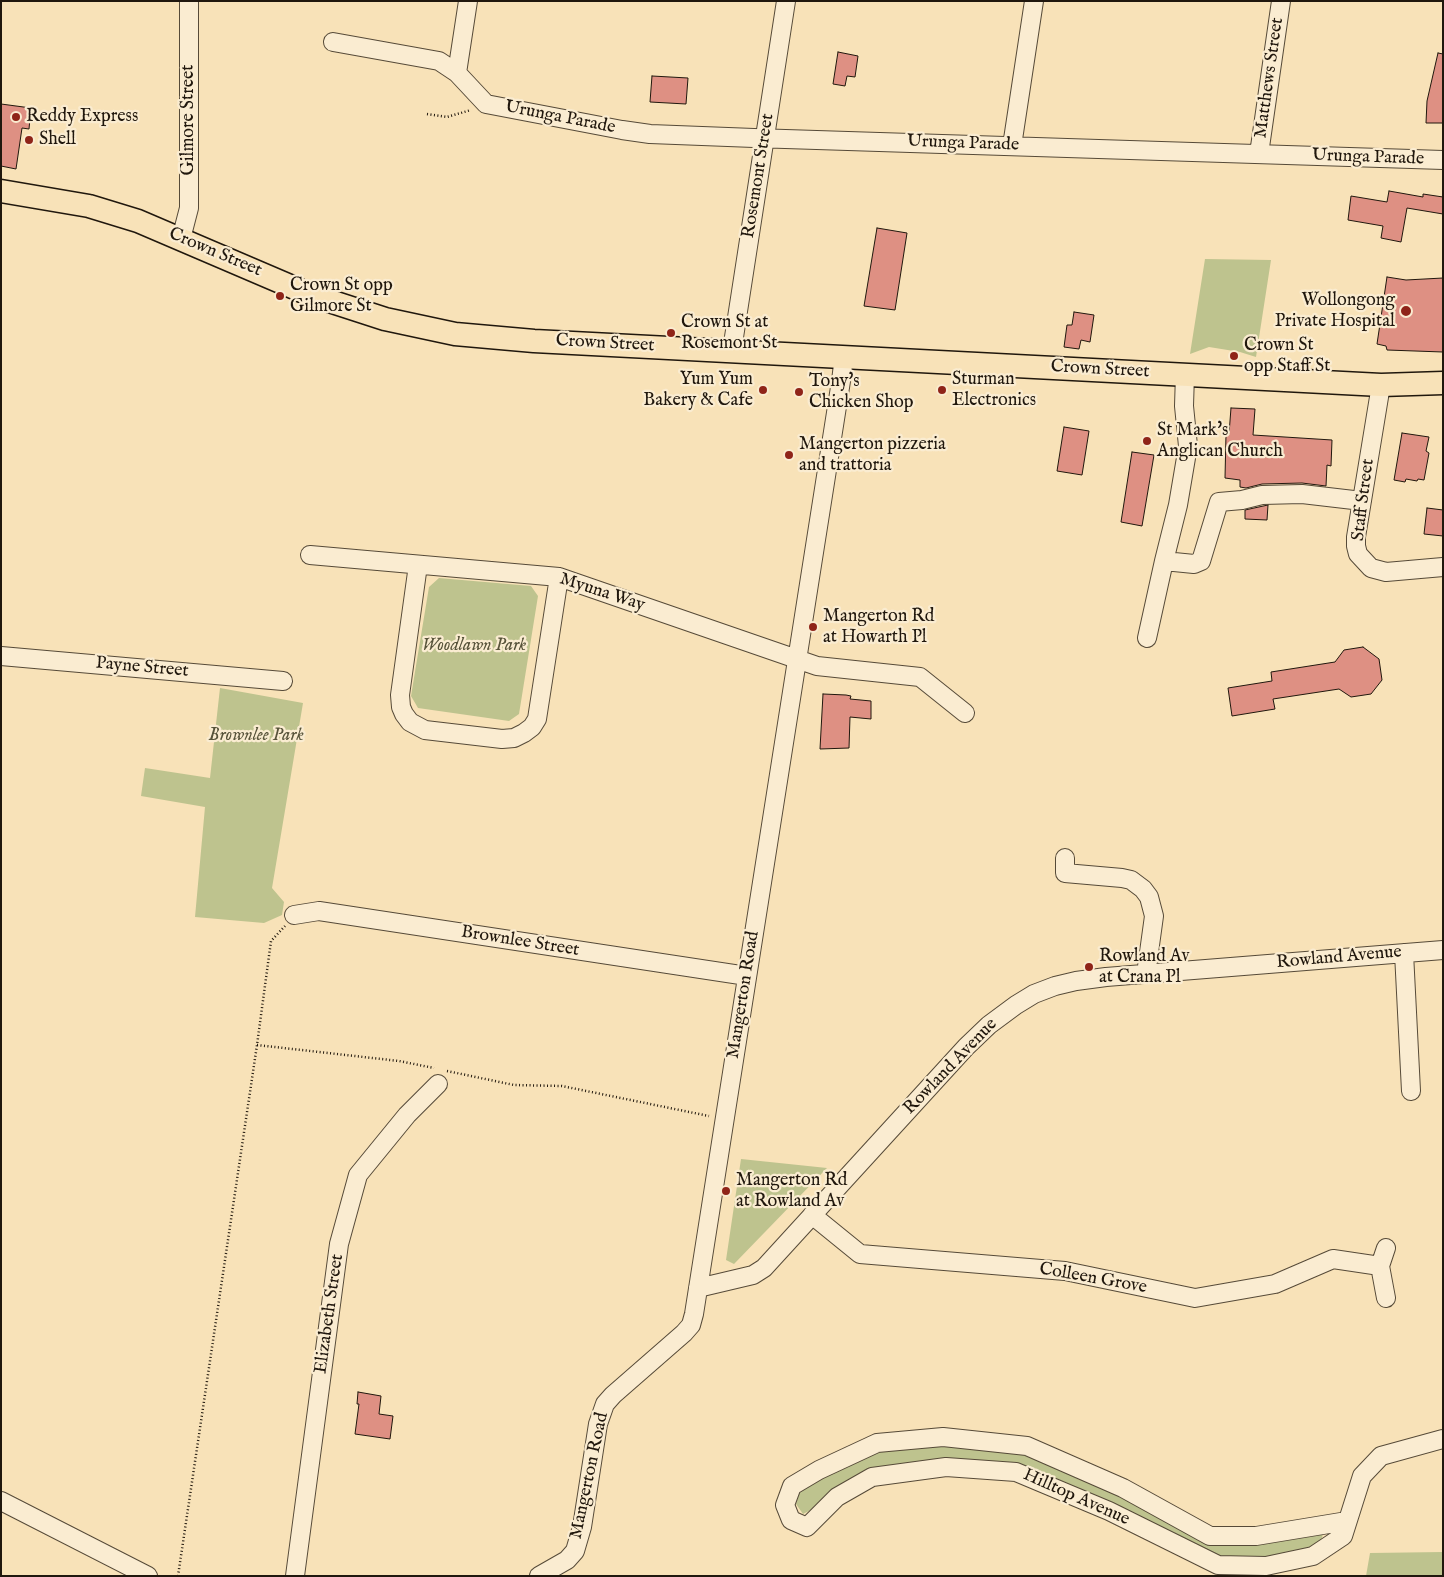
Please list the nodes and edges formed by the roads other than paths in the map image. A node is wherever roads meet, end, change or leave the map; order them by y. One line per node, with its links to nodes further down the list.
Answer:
1 (189, 1): 13 (street, Gilmore Street)
2 (468, 1): 7 (street)
3 (786, 1): 8 (street, Rosemont Street)
4 (1034, 1): 9 (street)
5 (1281, 1): 10 (street, Matthews Street)
6 (333, 42): 7 (street)
7 (457, 73): 8 (street, Urunga Parade)
8 (766, 138): 9 (street, Urunga Parade); 14 (street, Rosemont Street)
9 (1012, 146): 10 (street, Urunga Parade)
10 (1259, 154): 11 (street, Urunga Parade)
11 (1443, 160)
12 (1, 191): 13 (main road, Crown Street)
13 (181, 238): 14 (main road, Crown Street)
14 (732, 350): 15 (main road, Crown Street)
15 (844, 356): 16 (main road, Crown Street); 27 (street, Mangerton Road)
16 (1185, 374): 18 (main road, Crown Street); 21 (street)
17 (1443, 383): 18 (main road, Crown Street)
18 (1381, 385): 19 (street, Staff Street)
19 (1362, 501): 21 (street); 23 (street, Staff Street)
20 (310, 555): 22 (street, Myuna Way)
21 (1164, 561): 25 (street)
22 (418, 565): 24 (street, Myuna Way); 24 (street)
23 (1443, 567)
24 (559, 577): 27 (street, Myuna Way)
25 (1148, 638)
26 (1, 656): 28 (street, Payne Street)
27 (798, 659): 29 (street, Myuna Way); 35 (street, Mangerton Road)
28 (283, 681)
29 (965, 713)
30 (1065, 858): 34 (street)
31 (294, 915): 35 (street, Brownlee Street)
32 (1443, 950): 33 (street, Rowland Avenue)
33 (1404, 953): 34 (street, Rowland Avenue); 37 (street)
34 (1146, 974): 38 (street, Rowland Avenue)
35 (747, 976): 41 (street, Mangerton Road)
36 (441, 1074): 47 (street, Elizabeth Street)
37 (1410, 1090)
38 (812, 1215): 40 (street, Colleen Grove); 41 (street, Rowland Avenue)
39 (1386, 1248): 40 (street)
40 (1380, 1266): 42 (street)
41 (698, 1288): 48 (street, Mangerton Road)
42 (1386, 1298)
43 (1443, 1440): 45 (street, Hilltop Avenue)
44 (1, 1501): 46 (street)
45 (1347, 1521): 45 (street, Hilltop Avenue)
46 (148, 1576)
47 (295, 1576)
48 (539, 1576)

